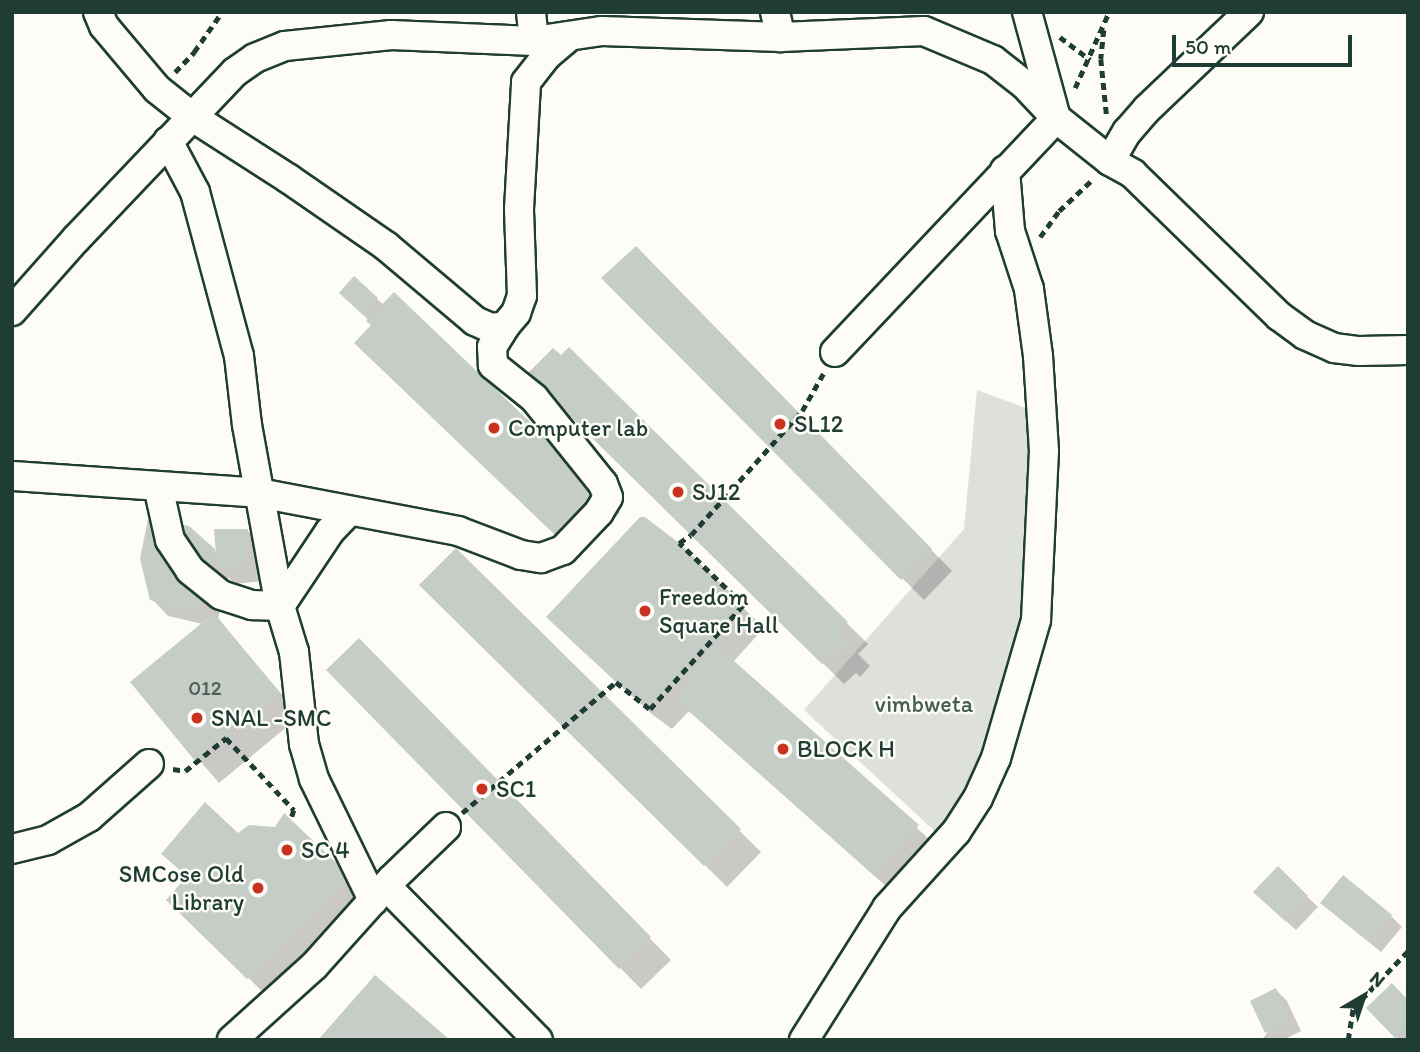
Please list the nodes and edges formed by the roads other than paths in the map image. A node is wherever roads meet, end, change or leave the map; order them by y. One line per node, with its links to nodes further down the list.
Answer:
1 (98, 12): 9 (lane)
2 (531, 12): 7 (lane)
3 (1027, 12): 10 (lane)
4 (1249, 12): 12 (lane)
5 (778, 25): 6 (lane); 10 (lane)
6 (570, 36): 7 (lane); 8 (lane)
7 (526, 41): 8 (lane); 9 (lane)
8 (526, 82): 15 (lane)
9 (191, 116): 11 (lane); 15 (lane)
10 (1056, 118): 12 (lane); 13 (lane)
11 (168, 141): 14 (lane); 20 (lane)
12 (1110, 161): 16 (lane)
13 (1005, 170): 17 (lane); 29 (lane)
14 (12, 311)
15 (505, 326): 21 (lane)
16 (1408, 350)
17 (835, 352)
18 (12, 476): 19 (lane)
19 (158, 486): 20 (lane); 22 (lane)
20 (259, 494): 21 (lane); 22 (lane)
21 (349, 511): 22 (lane)
22 (280, 606): 26 (lane)
23 (149, 764): 25 (lane)
24 (446, 827): 26 (lane)
25 (12, 849)
26 (379, 893): 27 (lane); 28 (lane)
27 (232, 1040)
28 (538, 1040)
29 (804, 1040)

